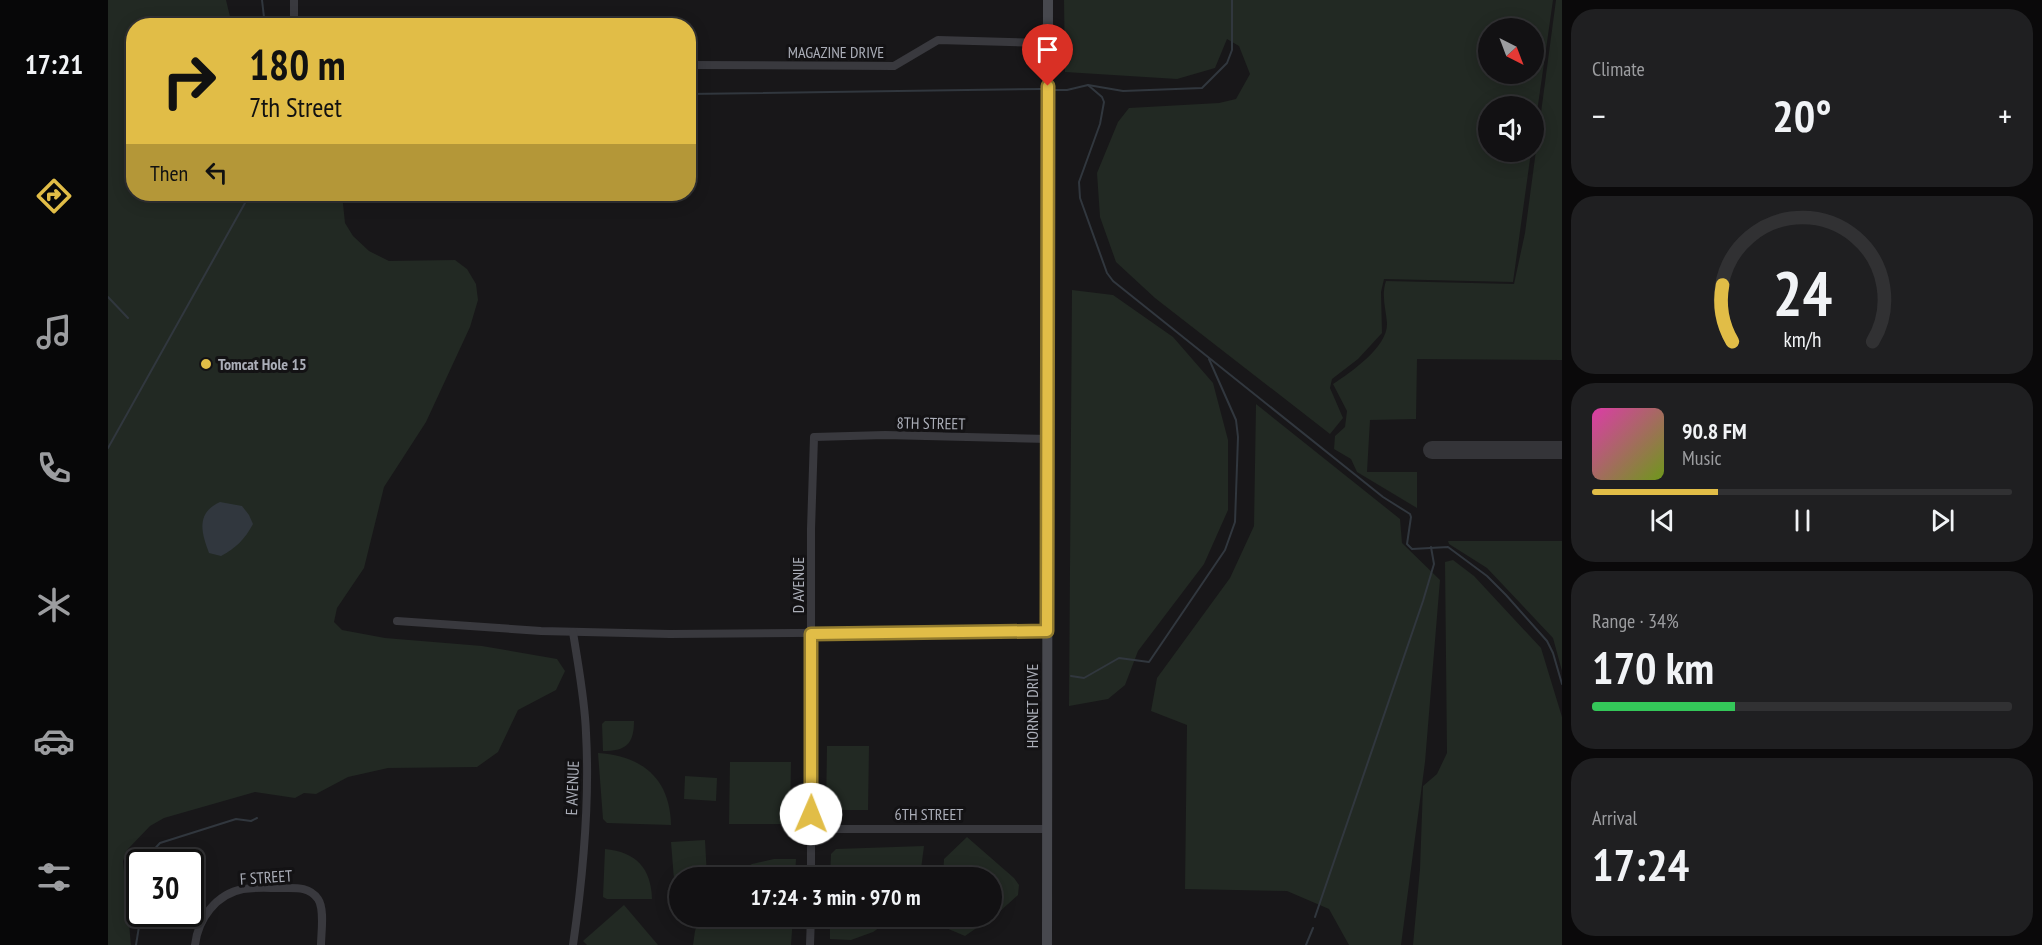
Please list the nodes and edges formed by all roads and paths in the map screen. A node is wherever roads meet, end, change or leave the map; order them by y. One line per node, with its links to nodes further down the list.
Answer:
1 (294, 0): 3 (street)
2 (1048, 0): 4 (main road, HORNET DRIVE)
3 (294, 18)
4 (1048, 43): 5 (street, MAGAZINE DRIVE); 7 (main road, HORNET DRIVE)
5 (696, 65)
6 (814, 437): 7 (street, 8TH STREET); 11 (street, D AVENUE)
7 (1048, 439): 9 (main road, HORNET DRIVE)
8 (397, 621): 10 (street)
9 (1047, 631): 11 (street); 13 (main road, HORNET DRIVE)
10 (573, 632): 11 (street); 18 (street, E AVENUE)
11 (811, 634): 12 (street, D AVENUE)
12 (811, 829): 13 (street, 6TH STREET); 14 (street, D AVENUE)
13 (1047, 829): 20 (main road, HORNET DRIVE)
14 (811, 867)
15 (811, 927): 19 (street)
16 (195, 945): 17 (street, F STREET)
17 (321, 945)
18 (573, 945)
19 (810, 945)
20 (1047, 945)

